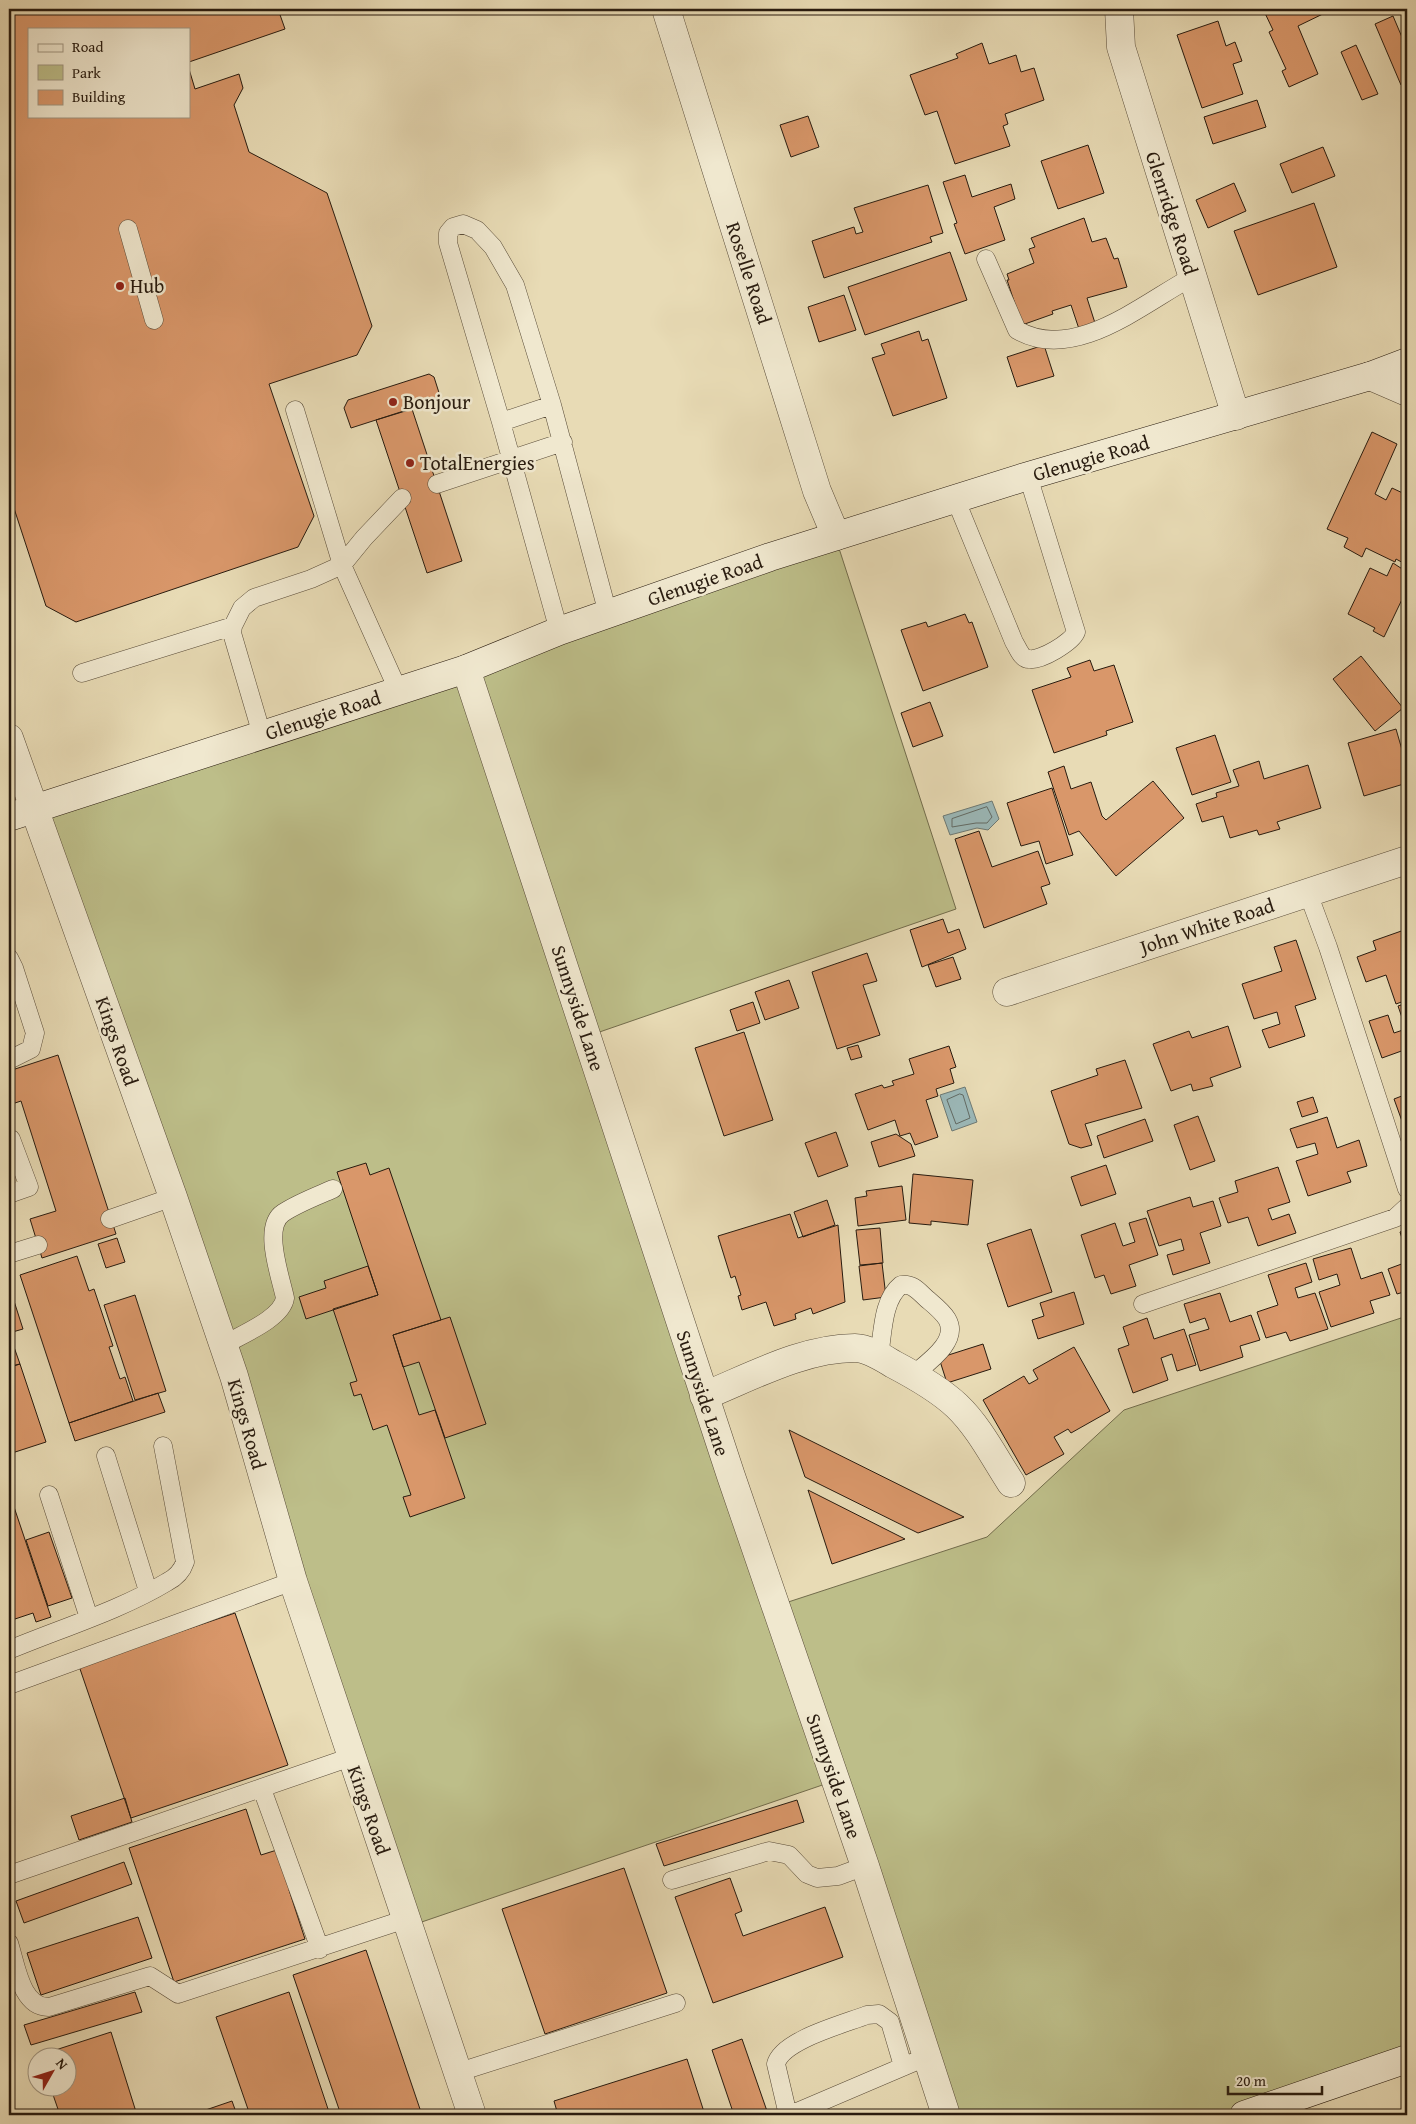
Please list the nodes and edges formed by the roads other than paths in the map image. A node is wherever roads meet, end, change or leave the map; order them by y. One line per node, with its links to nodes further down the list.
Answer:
1 (666, 9): 20 (street, Roselle Road)
2 (1119, 9): 5 (street, Glenridge Road)
3 (128, 229): 6 (lane)
4 (986, 259): 5 (lane)
5 (1192, 277): 12 (street, Glenridge Road)
6 (154, 320)
7 (1407, 362): 8 (street, Glenugie Road)
8 (1370, 376): 9 (street); 12 (street, Glenugie Road)
9 (1407, 392)
10 (552, 405): 13 (lane); 13 (lane); 14 (lane)
11 (295, 410): 21 (lane)
12 (1236, 416): 16 (street, Glenugie Road)
13 (501, 422): 15 (lane)
14 (563, 442): 15 (lane); 22 (lane)
15 (511, 458): 17 (lane); 24 (lane)
16 (1028, 476): 19 (street, Glenugie Road); 19 (lane)
17 (437, 484)
18 (402, 498): 21 (lane)
19 (955, 498): 20 (street, Glenugie Road)
20 (836, 536): 22 (street, Glenugie Road)
21 (342, 565): 23 (lane); 27 (lane)
22 (608, 614): 24 (street, Glenugie Road)
23 (232, 626): 26 (lane); 28 (lane)
24 (559, 632): 25 (street, Glenugie Road)
25 (466, 668): 27 (street, Glenugie Road); 49 (street, Sunnyside Lane)
26 (82, 673)
27 (398, 690): 28 (street, Glenugie Road)
28 (262, 736): 30 (street, Glenugie Road)
29 (9, 738): 30 (street, Kings Road)
30 (21, 813): 40 (street, Kings Road)
31 (1407, 860): 32 (street, John White Road)
32 (1308, 893): 34 (street, John White Road); 38 (lane)
33 (9, 958): 35 (lane)
34 (1007, 992)
35 (9, 1060)
36 (9, 1140): 39 (lane)
37 (333, 1189): 46 (lane)
38 (1407, 1189)
39 (9, 1194)
40 (173, 1197): 42 (lane); 46 (street, Kings Road)
41 (1407, 1207): 45 (lane)
42 (110, 1219)
43 (38, 1244): 44 (lane)
44 (9, 1254)
45 (1143, 1304)
46 (222, 1346): 54 (street, Kings Road)
47 (879, 1356): 48 (street); 48 (lane); 49 (street)
48 (913, 1375): 52 (street)
49 (704, 1396): 61 (street, Sunnyside Lane)
50 (163, 1446): 55 (lane)
51 (106, 1456): 55 (lane)
52 (1011, 1483)
53 (49, 1495): 56 (lane)
54 (293, 1581): 58 (lane); 59 (street, Kings Road)
55 (148, 1591): 56 (lane)
56 (88, 1618): 57 (lane)
57 (9, 1650)
58 (9, 1685)
59 (351, 1757): 60 (lane); 64 (street, Kings Road)
60 (262, 1788): 62 (lane); 66 (lane)
61 (865, 1866): 63 (lane); 69 (street, Sunnyside Lane)
62 (9, 1875)
63 (672, 1880)
64 (406, 1919): 66 (lane); 70 (street, Kings Road)
65 (9, 1942): 66 (lane)
66 (320, 1949)
67 (676, 2004): 70 (lane)
68 (1407, 2059): 74 (street)
69 (914, 2062): 72 (lane); 72 (lane); 73 (street, Sunnyside Lane)
70 (456, 2073): 71 (street, Kings Road)
71 (472, 2115)
72 (789, 2115)
73 (946, 2115)
74 (1244, 2115)

